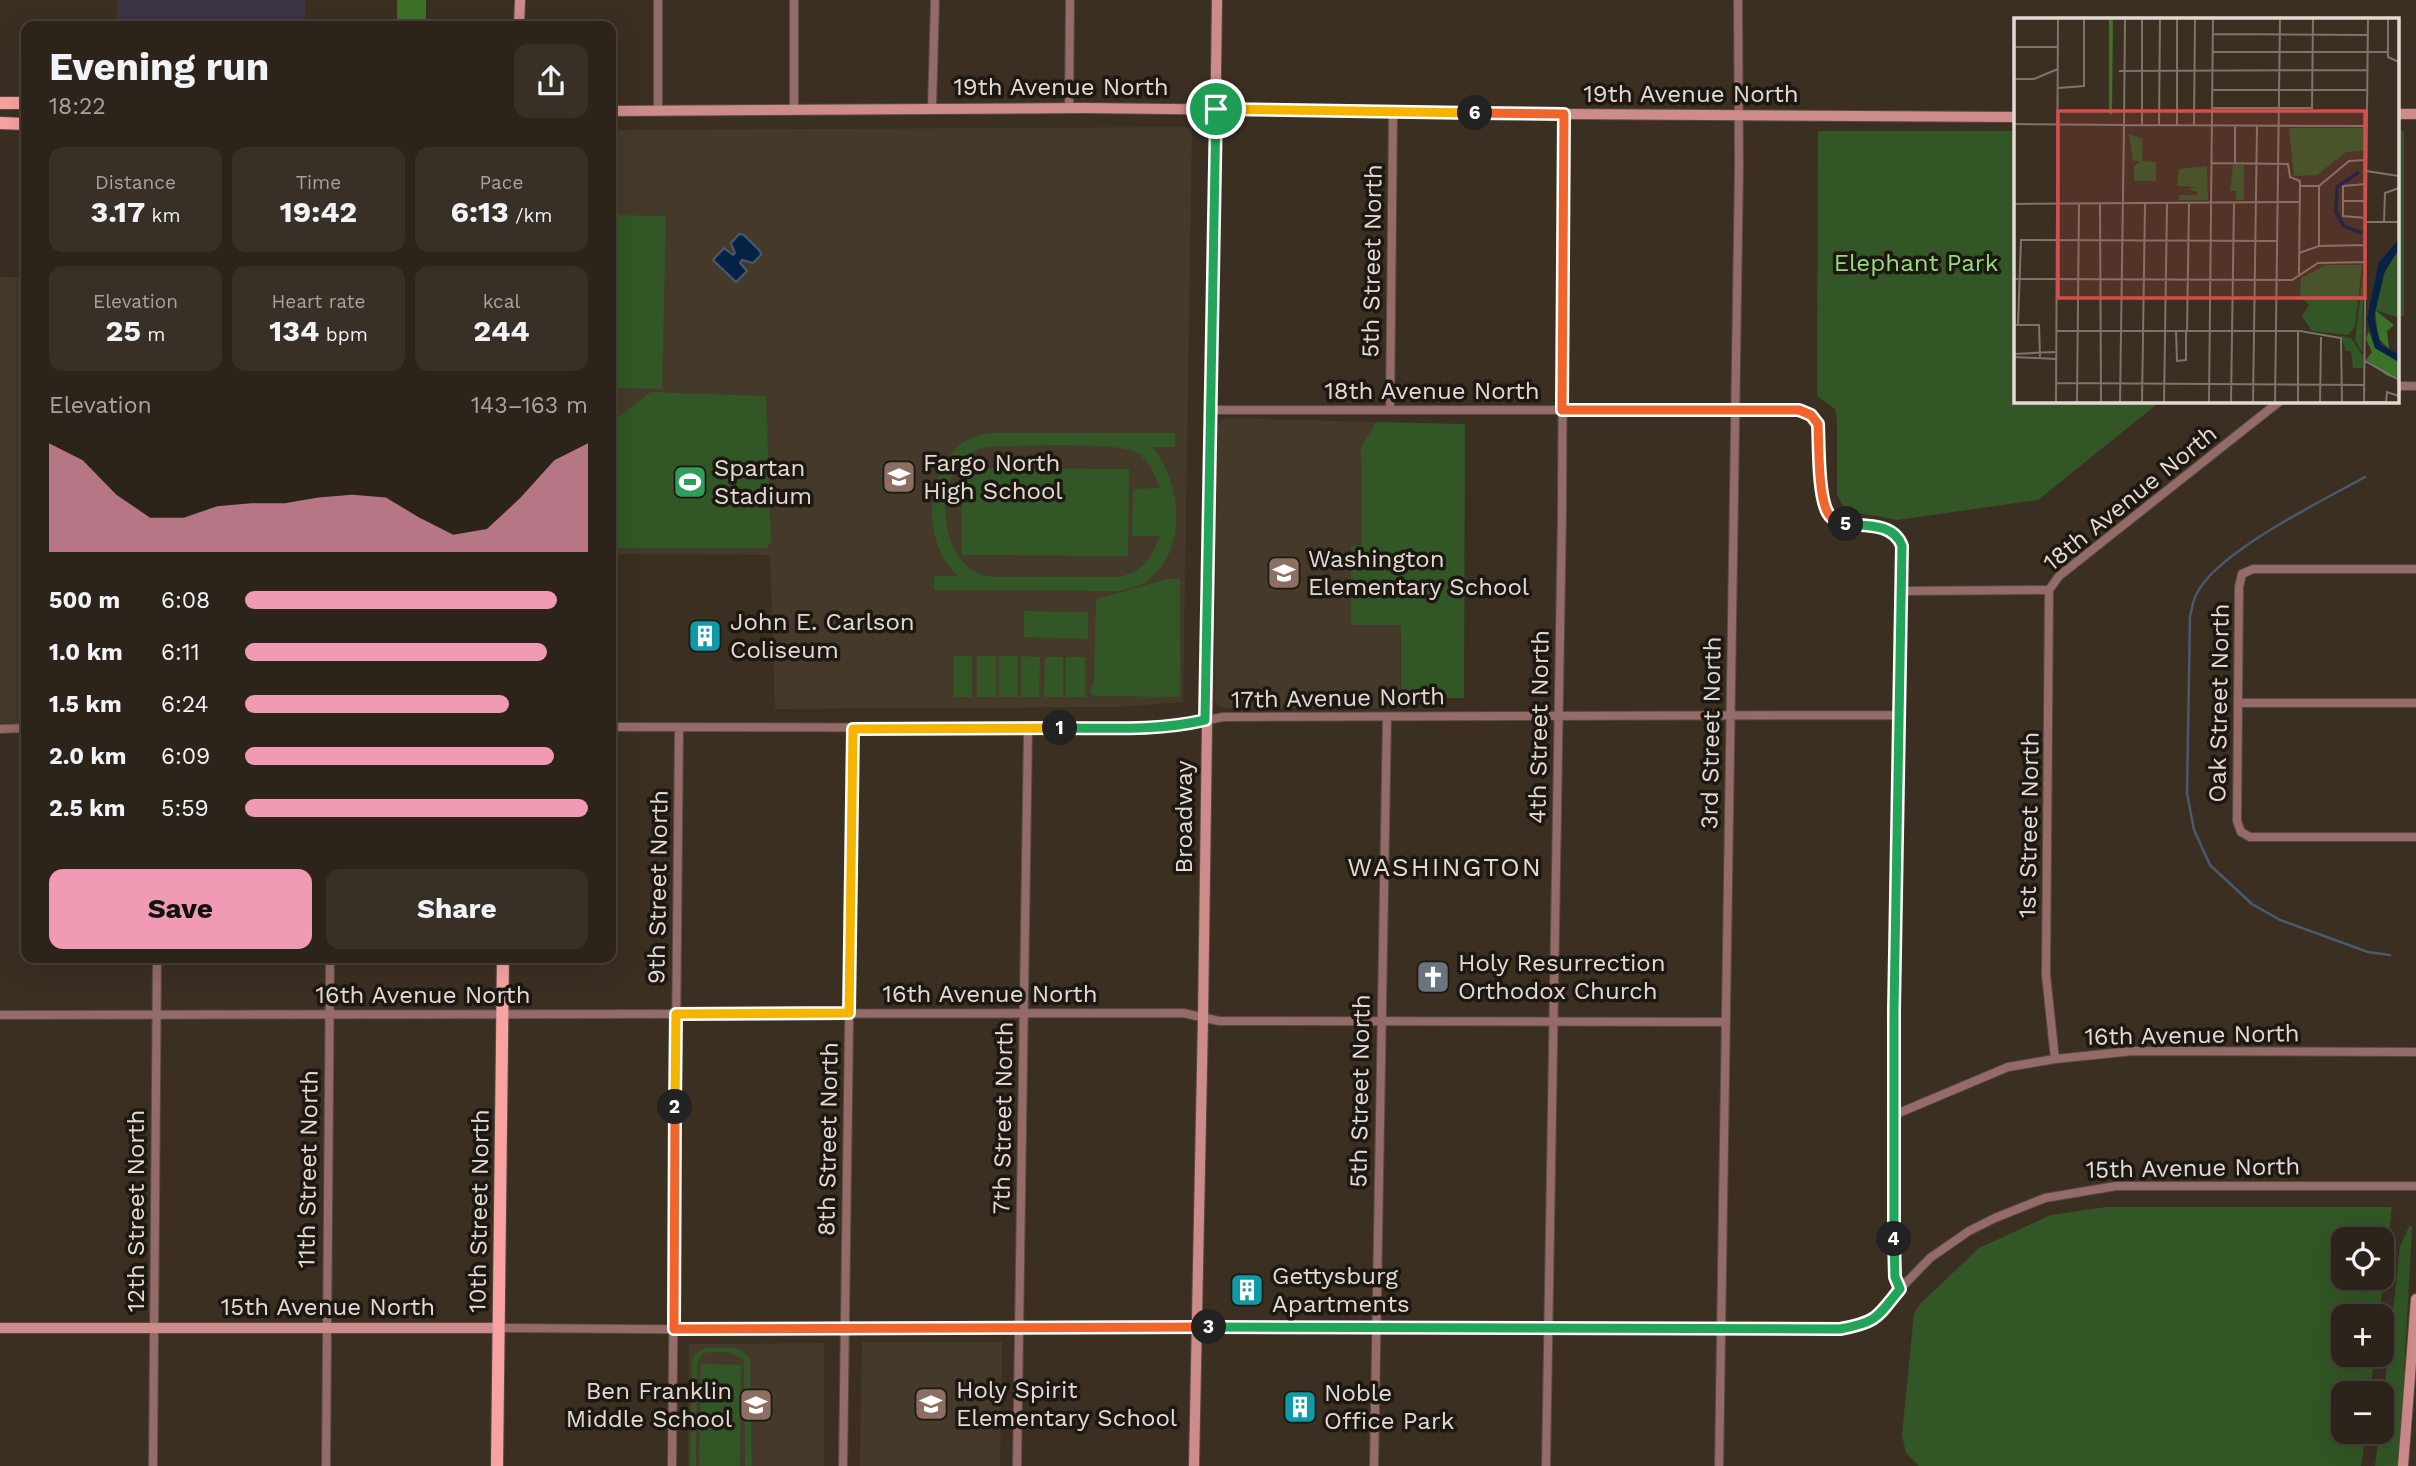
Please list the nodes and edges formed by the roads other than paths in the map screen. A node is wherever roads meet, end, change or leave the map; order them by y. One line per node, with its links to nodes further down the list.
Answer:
1 (520, 0): 8 (street)
2 (658, 0): 16 (street)
3 (794, 0): 13 (street)
4 (934, 0): 12 (street)
5 (1070, 0): 11 (street)
6 (1217, 0): 14 (street, Broadway)
7 (1738, 0): 21 (street, 3rd Street North)
8 (519, 21)
9 (0, 103): 10 (main road)
10 (21, 103)
11 (1069, 107): 12 (street, 19th Avenue North); 14 (street, 19th Avenue North)
12 (932, 108): 13 (street, 19th Avenue North)
13 (794, 109): 16 (street, 19th Avenue North)
14 (1216, 109): 17 (street, 19th Avenue North); 28 (street, Broadway)
15 (616, 111): 16 (street, 19th Avenue North)
16 (658, 111)
17 (1393, 113): 18 (street, 19th Avenue North); 29 (street, 5th Street North)
18 (1564, 114): 21 (street, 19th Avenue North); 30 (street, 4th Street North)
19 (2398, 114): 20 (street)
20 (2416, 114)
21 (1739, 115): 22 (street, 19th Avenue North); 31 (street, 3rd Street North)
22 (2014, 117)
23 (0, 123): 24 (main road)
24 (21, 124)
25 (2398, 386): 26 (street)
26 (2416, 386)
27 (2279, 402): 33 (street, 18th Avenue North)
28 (1212, 410): 29 (street, 18th Avenue North); 41 (street, Broadway)
29 (1390, 410): 30 (street, 18th Avenue North)
30 (1562, 410): 31 (street, 18th Avenue North); 38 (street, 4th Street North)
31 (1735, 411): 34 (street, 18th Avenue North); 39 (street, 3rd Street North)
32 (2416, 569): 35 (street, Oak Street North)
33 (2049, 590): 34 (street, 18th Avenue North); 64 (street, 1st Street North)
34 (1902, 591): 37 (street)
35 (2238, 703): 36 (street); 48 (street, Oak Street North)
36 (2416, 703)
37 (1898, 715): 39 (street, 17th Avenue North); 65 (street)
38 (1559, 716): 39 (street, 17th Avenue North); 40 (street, 17th Avenue North); 61 (street, 4th Street North)
39 (1730, 716): 62 (street, 3rd Street North)
40 (1387, 717): 41 (street, 17th Avenue North); 60 (street, 5th Street North)
41 (1205, 720): 45 (street, 17th Avenue North); 59 (street, Broadway)
42 (616, 727): 43 (street, 17th Avenue North)
43 (679, 727): 47 (street, 17th Avenue North); 54 (street, 9th Street North)
44 (21, 728): 46 (street)
45 (1028, 728): 47 (street, 17th Avenue North); 55 (street, 7th Street North)
46 (0, 729)
47 (853, 729): 52 (street, 8th Street North)
48 (2416, 837)
49 (157, 963): 57 (street, 12th Street North)
50 (330, 963): 58 (street, 11th Street North)
51 (503, 963): 53 (main road, 10th Street North)
52 (849, 1013): 54 (street, 16th Avenue North); 55 (street, 16th Avenue North); 76 (street, 8th Street North)
53 (503, 1014): 54 (street, 16th Avenue North); 58 (street, 16th Avenue North); 75 (main road, 10th Street North)
54 (676, 1014): 79 (street, 9th Street North)
55 (1024, 1014): 59 (street, 16th Avenue North); 69 (street, 7th Street North)
56 (0, 1015): 57 (street, 16th Avenue North)
57 (156, 1015): 58 (street, 16th Avenue North); 78 (street, 12th Street North)
58 (329, 1015): 70 (street, 11th Street North)
59 (1203, 1018): 60 (street, 16th Avenue North); 71 (street, Broadway)
60 (1380, 1020): 61 (street, 16th Avenue North); 72 (street, 5th Street North)
61 (1553, 1021): 62 (street, 16th Avenue North); 77 (street, 4th Street North)
62 (1726, 1021): 73 (street, 3rd Street North)
63 (2416, 1052): 64 (street, 16th Avenue North)
64 (2056, 1059): 65 (street, 16th Avenue North)
65 (1894, 1115): 67 (street)
66 (2416, 1186): 67 (street, 15th Avenue North)
67 (1900, 1289): 73 (street, 15th Avenue North)
68 (2416, 1299): 90 (street)
69 (1019, 1326): 71 (street, 15th Avenue North); 76 (street, 15th Avenue North); 85 (street, 7th Street North)
70 (326, 1327): 75 (street, 15th Avenue North); 78 (street, 15th Avenue North); 81 (street, 11th Street North)
71 (1195, 1327): 72 (street, 15th Avenue North); 86 (street, Broadway)
72 (1376, 1327): 77 (street, 15th Avenue North); 87 (street, 5th Street North)
73 (1721, 1327): 77 (street, 15th Avenue North); 89 (street, 3rd Street North)
74 (0, 1328): 78 (street, 15th Avenue North)
75 (499, 1328): 79 (street, 15th Avenue North); 82 (main road, 10th Street North)
76 (844, 1328): 79 (street, 15th Avenue North); 84 (street, 8th Street North)
77 (1549, 1328): 88 (street, 4th Street North)
78 (154, 1329): 80 (street, 12th Street North)
79 (674, 1329): 83 (street, 9th Street North)
80 (153, 1466)
81 (326, 1466)
82 (497, 1466)
83 (672, 1466)
84 (843, 1466)
85 (1017, 1466)
86 (1194, 1466)
87 (1374, 1466)
88 (1546, 1466)
89 (1719, 1466)
90 (2403, 1466)

